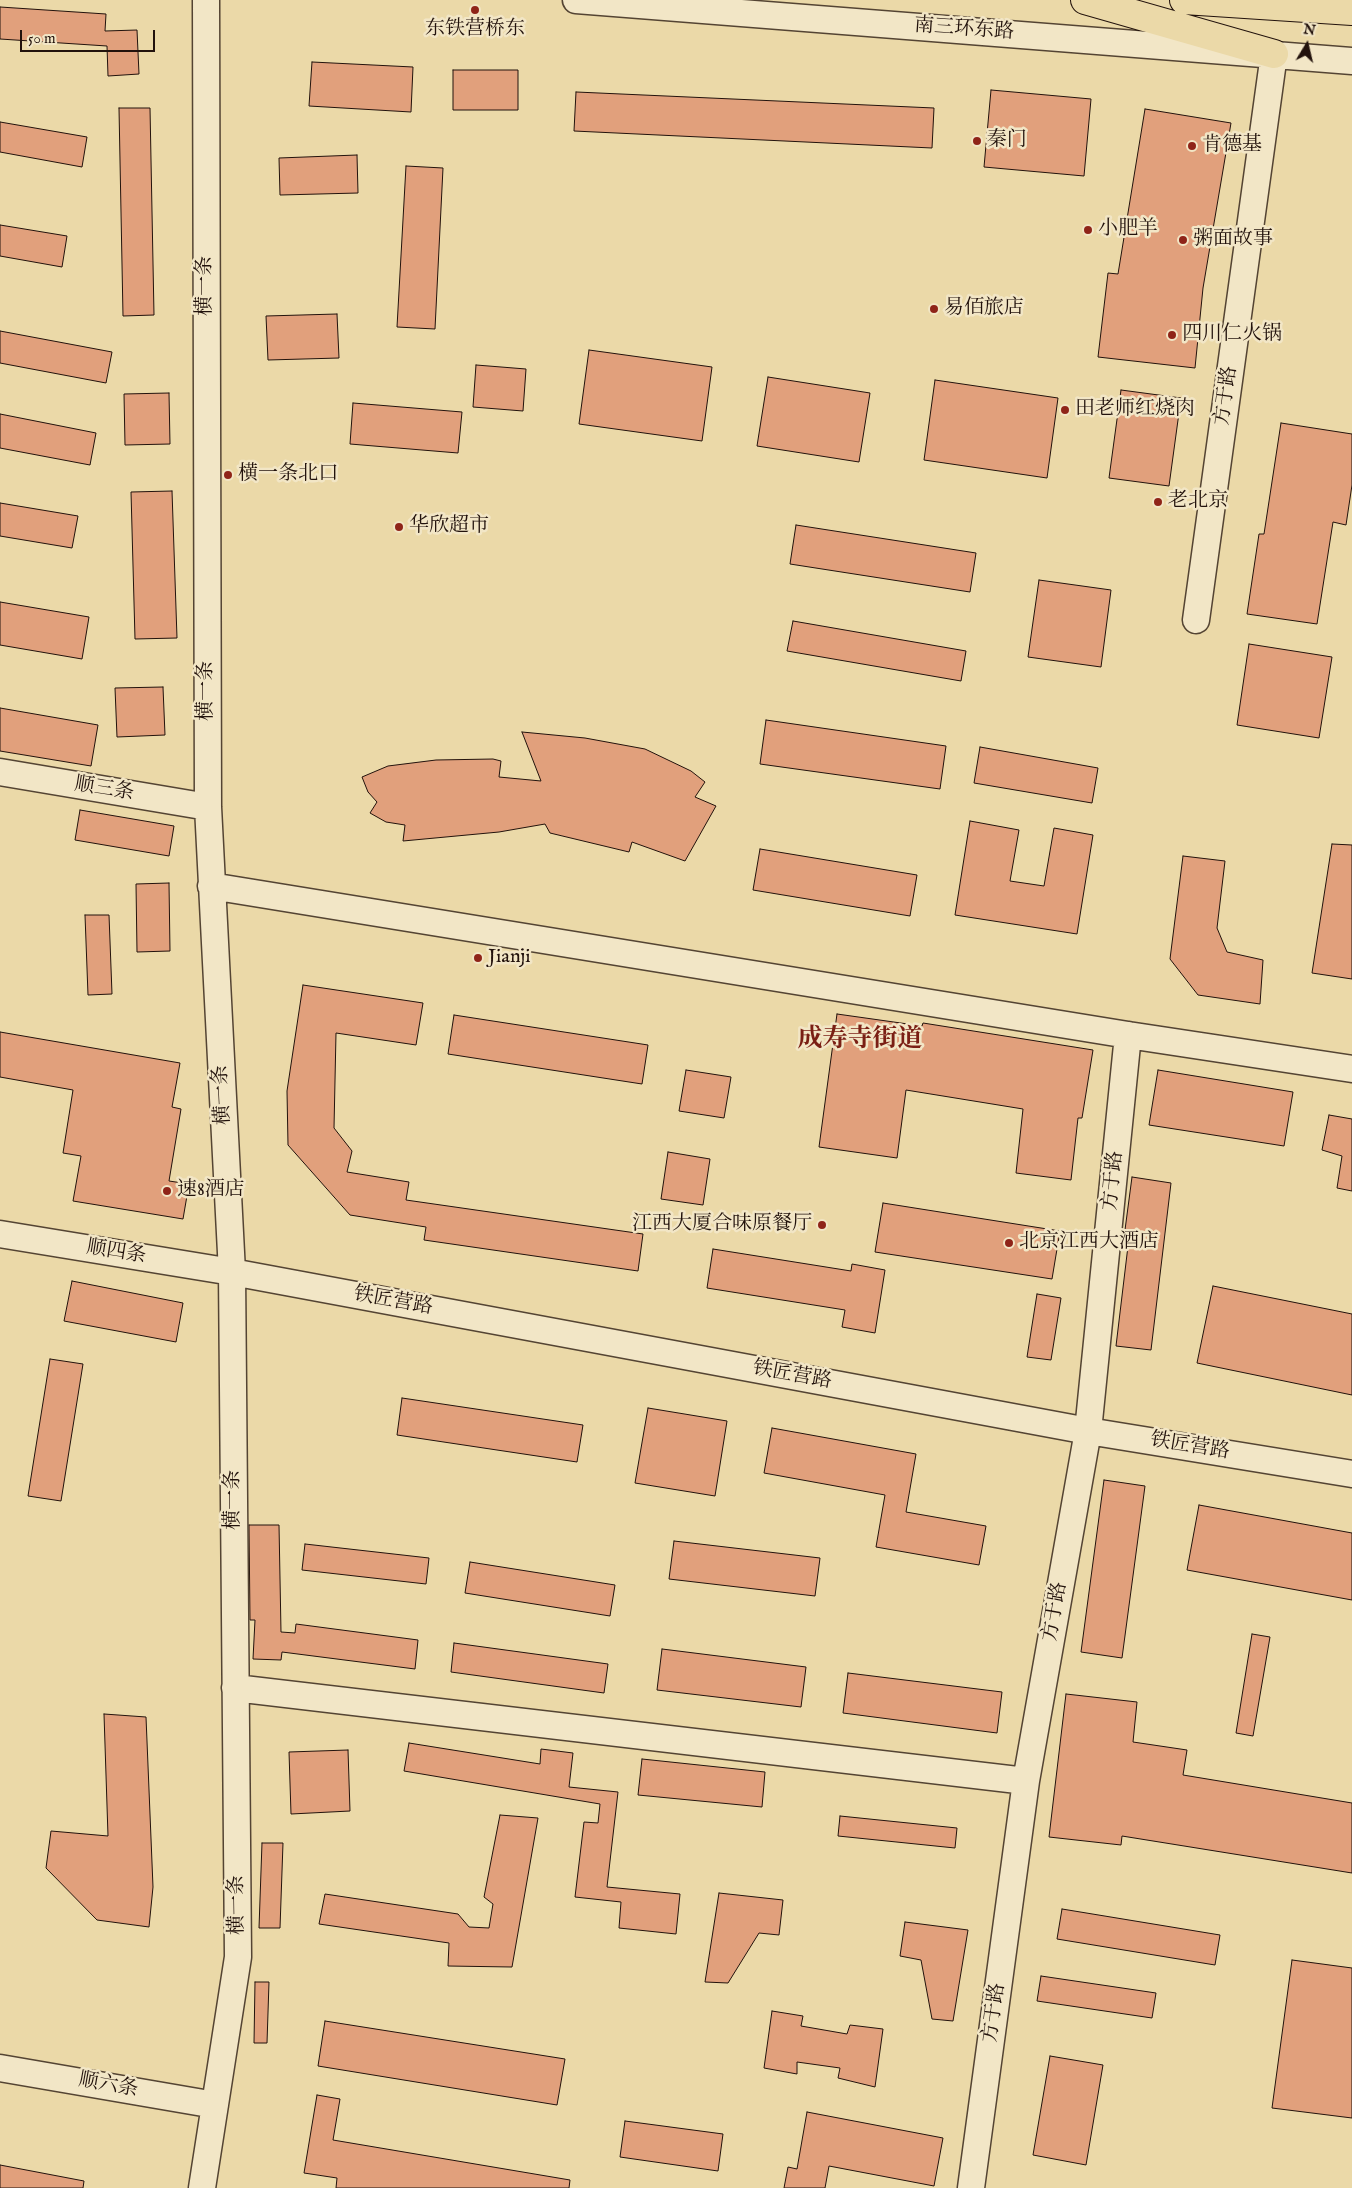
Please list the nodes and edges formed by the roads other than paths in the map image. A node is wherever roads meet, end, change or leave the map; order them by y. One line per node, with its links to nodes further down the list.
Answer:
1 (206, 0): 10 (street, 横一条)
2 (576, 0): 6 (street, 南三环东路)
3 (1085, 0): 6 (highway)
4 (1184, 0): 5 (highway)
5 (1352, 11)
6 (1274, 54): 7 (street, 南三环东路); 8 (street, 方于路)
7 (1352, 61)
8 (1196, 620)
9 (0, 772): 10 (street, 顺三条)
10 (208, 807): 11 (street, 横一条)
11 (211, 886): 12 (street); 15 (street, 横一条)
12 (1128, 1035): 13 (street); 16 (street, 方于路)
13 (1352, 1069)
14 (0, 1234): 15 (street, 顺四条)
15 (232, 1272): 16 (street, 铁匠营路); 18 (street, 横一条)
16 (1088, 1431): 17 (street, 铁匠营路); 19 (street, 方于路)
17 (1352, 1474)
18 (235, 1688): 19 (street); 21 (street, 横一条)
19 (1026, 1781): 23 (street, 方于路)
20 (0, 2068): 21 (street, 顺六条)
21 (215, 2105): 22 (street, 横一条)
22 (202, 2188)
23 (971, 2188)

